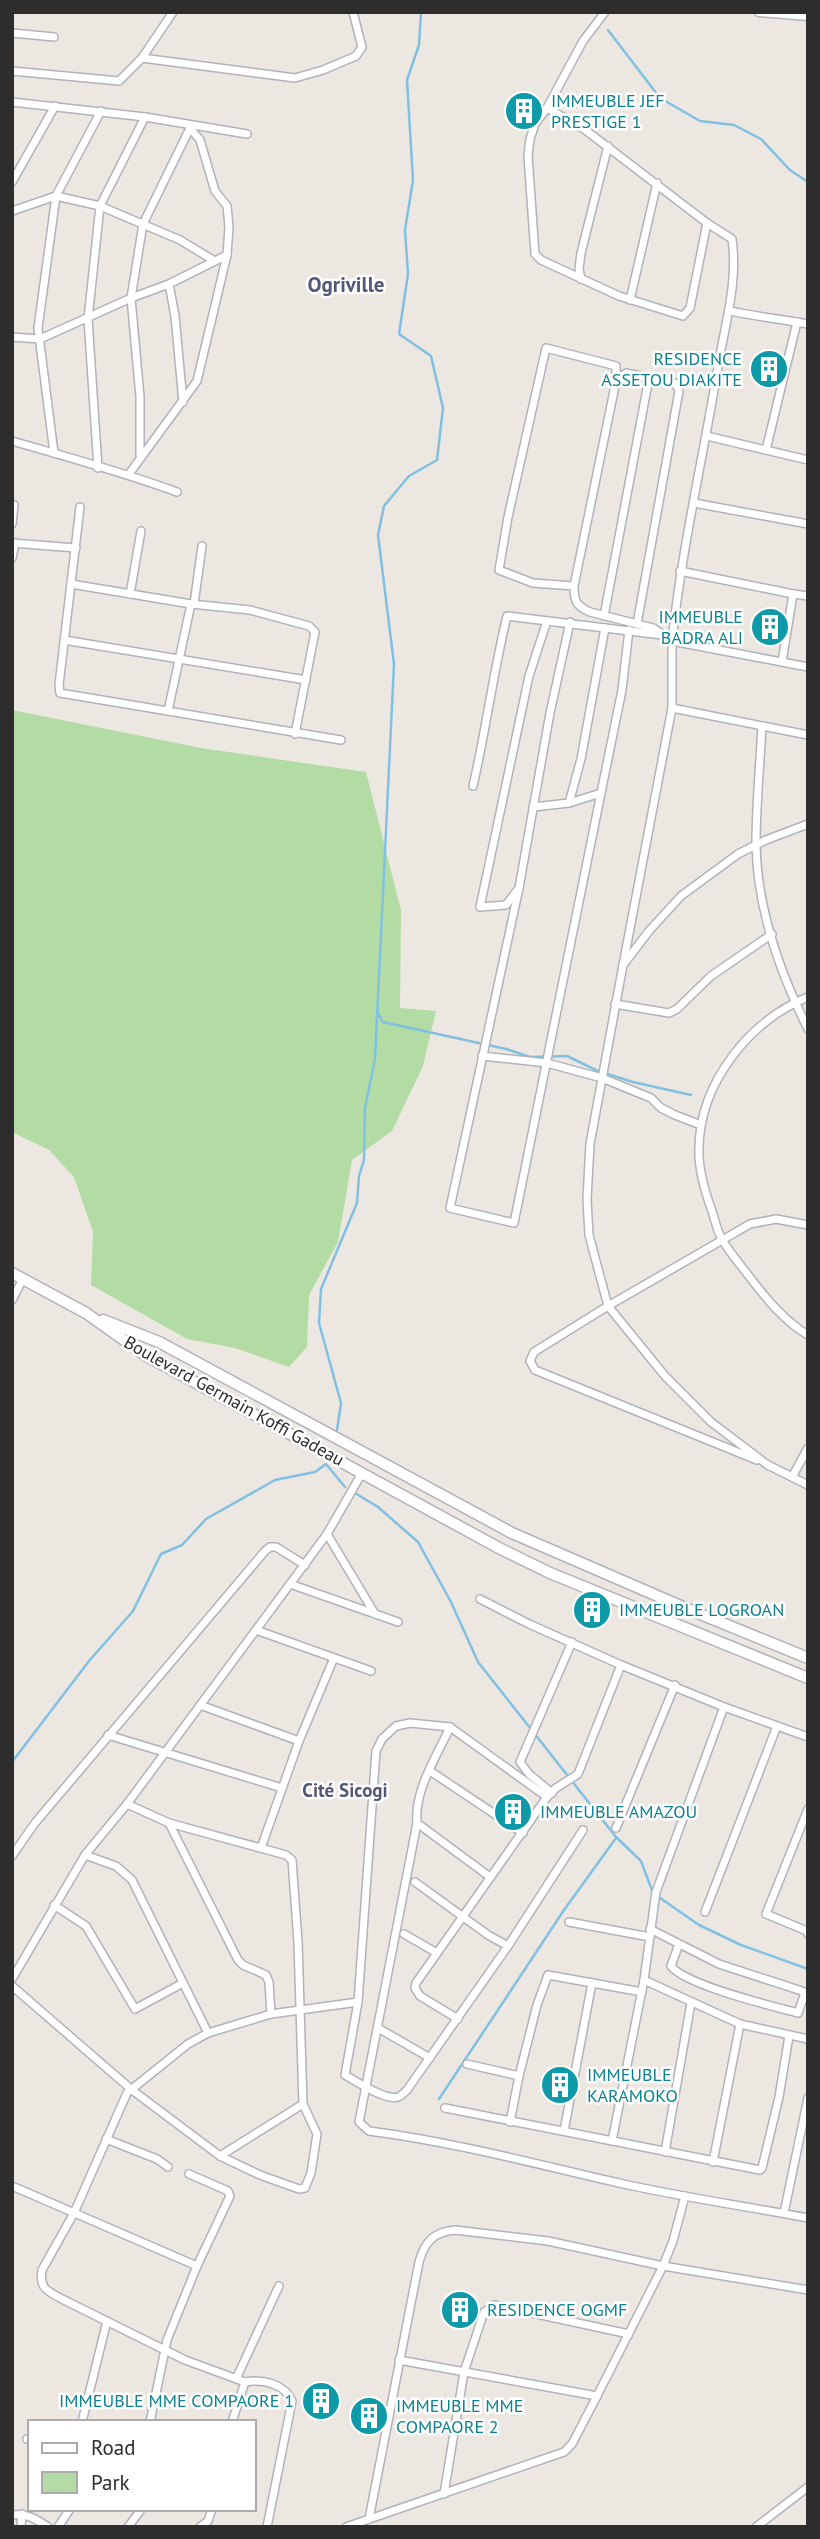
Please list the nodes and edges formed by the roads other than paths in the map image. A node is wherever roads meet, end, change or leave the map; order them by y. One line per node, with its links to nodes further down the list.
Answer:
1 (173, 12): 8 (street)
2 (354, 12): 8 (street)
3 (605, 12): 12 (street)
4 (759, 12): 5 (street)
5 (808, 16)
6 (12, 33): 7 (street)
7 (54, 37)
8 (142, 58): 9 (street)
9 (12, 71)
10 (12, 102): 11 (street)
11 (55, 106): 13 (street); 18 (street)
12 (547, 108): 17 (street); 27 (street)
13 (101, 111): 14 (street); 20 (street)
14 (145, 117): 15 (street); 21 (street)
15 (191, 127): 16 (street); 24 (street); 25 (street)
16 (247, 134)
17 (608, 146): 19 (street); 27 (street)
18 (12, 182)
19 (657, 183): 23 (street); 30 (street)
20 (56, 196): 21 (street); 22 (street); 36 (street)
21 (100, 206): 24 (street); 32 (street)
22 (12, 211)
23 (707, 223): 30 (street); 31 (street)
24 (143, 224): 26 (street); 29 (street)
25 (227, 255): 26 (street); 39 (street)
26 (213, 260): 28 (street)
27 (581, 279): 30 (street)
28 (169, 284): 29 (street); 39 (street)
29 (131, 298): 32 (street); 44 (street)
30 (630, 300)
31 (731, 311): 33 (street); 40 (street)
32 (88, 319): 36 (street); 46 (street)
33 (797, 322): 34 (street); 42 (street)
34 (808, 324)
35 (12, 337): 36 (street)
36 (40, 339): 43 (street)
37 (649, 378): 38 (street); 66 (street); 69 (street)
38 (616, 381): 61 (street); 61 (street)
39 (183, 403): 44 (street)
40 (707, 436): 42 (street); 49 (street)
41 (12, 441): 43 (street)
42 (766, 450): 45 (street)
43 (54, 453): 46 (street)
44 (140, 456): 47 (street)
45 (808, 460)
46 (98, 468): 47 (street)
47 (129, 474): 48 (street)
48 (177, 492)
49 (694, 503): 53 (street); 59 (street)
50 (14, 505): 52 (street)
51 (80, 507): 57 (street)
52 (12, 524)
53 (808, 524)
54 (141, 531): 62 (street)
55 (14, 543): 57 (street); 58 (street)
56 (202, 546): 65 (street)
57 (76, 548): 60 (street)
58 (12, 558)
59 (680, 570): 63 (street); 74 (street)
60 (71, 584): 62 (street); 73 (street)
61 (574, 586): 66 (street)
62 (130, 594): 65 (street)
63 (793, 594): 64 (street); 76 (street)
64 (808, 596)
65 (192, 604): 75 (street); 78 (street)
66 (604, 616): 69 (street)
67 (547, 621): 68 (street); 85 (street); 91 (street)
68 (570, 622): 70 (street); 88 (street)
69 (637, 624): 72 (street)
70 (605, 628): 71 (street); 87 (street)
71 (629, 630): 72 (street); 86 (street)
72 (663, 635): 74 (street)
73 (64, 640): 75 (street); 80 (street)
74 (672, 641): 76 (street); 79 (street)
75 (179, 659): 78 (street); 80 (street)
76 (782, 662): 77 (street)
77 (808, 667)
78 (306, 680): 82 (street)
79 (672, 708): 81 (street); 93 (street)
80 (168, 711): 82 (street)
81 (762, 726): 83 (street); 90 (street)
82 (295, 734): 84 (street)
83 (808, 735)
84 (341, 740)
85 (473, 786)
86 (601, 793): 87 (street); 99 (street)
87 (569, 803): 88 (street)
88 (533, 807): 91 (street)
89 (808, 824): 90 (street)
90 (756, 845): 92 (street); 93 (street)
91 (519, 888): 98 (street)
92 (772, 934): 95 (street); 96 (street)
93 (623, 965): 96 (street)
94 (808, 997): 95 (street)
95 (794, 1002): 97 (street); 101 (street)
96 (615, 1004): 100 (street)
97 (808, 1029)
98 (482, 1056): 99 (street); 99 (street)
99 (547, 1063): 100 (street)
100 (602, 1078): 101 (street); 107 (street)
101 (701, 1125): 103 (street)
102 (808, 1225): 103 (street)
103 (721, 1239): 107 (street); 109 (street)
104 (12, 1273): 105 (main road)
105 (23, 1279): 106 (street); 108 (main road)
106 (12, 1300)
107 (608, 1306): 111 (street); 111 (street)
108 (86, 1313): 112 (main road, Boulevard Germain Koffi Gadeau); 124 (main road, Boulevard Germain Koffi Gadeau)
109 (808, 1335)
110 (808, 1448): 113 (street)
111 (769, 1466): 113 (street)
112 (362, 1473): 115 (street); 127 (main road, Boulevard Germain Koffi Gadeau)
113 (792, 1478): 114 (street)
114 (808, 1485)
115 (327, 1534): 116 (street); 119 (street)
116 (304, 1565): 117 (street); 133 (street)
117 (290, 1584): 119 (street); 121 (street)
118 (480, 1599): 122 (street)
119 (375, 1614): 120 (street)
120 (398, 1622)
121 (256, 1630): 123 (street); 129 (street)
122 (572, 1642): 125 (street); 139 (street)
123 (334, 1658): 126 (street); 135 (street)
124 (808, 1658)
125 (621, 1665): 128 (street); 139 (street)
126 (371, 1671)
127 (808, 1678)
128 (675, 1685): 130 (street); 144 (street)
129 (200, 1705): 135 (street); 136 (street)
130 (724, 1707): 131 (street); 156 (street)
131 (777, 1726): 134 (street); 153 (street)
132 (450, 1727): 137 (street); 139 (street); 168 (street)
133 (108, 1735): 136 (street); 149 (street)
134 (808, 1737)
135 (299, 1741): 138 (street)
136 (164, 1752): 138 (street); 140 (street)
137 (430, 1771): 143 (street); 146 (street)
138 (282, 1788): 147 (street)
139 (552, 1793): 146 (street)
140 (127, 1804): 142 (street); 148 (street)
141 (808, 1809): 158 (street)
142 (169, 1823): 147 (street); 171 (street)
143 (417, 1823): 150 (street); 174 (street)
144 (616, 1828)
145 (583, 1830): 160 (street)
146 (523, 1833): 150 (street)
147 (261, 1848): 170 (street)
148 (85, 1855): 152 (street); 164 (street)
149 (12, 1857)
150 (490, 1877): 154 (street)
151 (415, 1882): 154 (street)
152 (54, 1905): 162 (street); 164 (street)
153 (705, 1912)
154 (463, 1916): 160 (street); 161 (street)
155 (569, 1922): 156 (street)
156 (650, 1933): 159 (street); 163 (street)
157 (404, 1934): 161 (street)
158 (808, 1934)
159 (679, 1944): 159 (street)
160 (508, 1946): 172 (street)
161 (438, 1953): 172 (street)
162 (12, 1979)
163 (644, 1980): 167 (street); 169 (street)
164 (183, 1983): 175 (street)
165 (593, 1983): 167 (street); 180 (street); 187 (street)
166 (12, 1986): 182 (street)
167 (642, 1993): 189 (street)
168 (358, 2002): 170 (street); 181 (street)
169 (691, 2003): 173 (street); 190 (street)
170 (299, 2009): 171 (street); 184 (street)
171 (271, 2014): 175 (street)
172 (458, 2019): 178 (street)
173 (740, 2024): 176 (street); 192 (street)
174 (378, 2028): 178 (street); 181 (street)
175 (208, 2033): 182 (street)
176 (789, 2036): 177 (street); 192 (street)
177 (808, 2039)
178 (430, 2057): 181 (street)
179 (467, 2064): 180 (street)
180 (519, 2076): 186 (street)
181 (365, 2086): 196 (street)
182 (132, 2090): 188 (street); 191 (street)
183 (808, 2098): 198 (street)
184 (303, 2104): 191 (street); 191 (street)
185 (445, 2108): 186 (street)
186 (510, 2122): 187 (street)
187 (564, 2131): 189 (street)
188 (106, 2139): 193 (street); 197 (street)
189 (612, 2141): 190 (street)
190 (665, 2152): 192 (street)
191 (220, 2156)
192 (713, 2162)
193 (168, 2168)
194 (189, 2174): 200 (street)
195 (12, 2186): 197 (street)
196 (684, 2196): 198 (street); 201 (street)
197 (74, 2213): 200 (street); 204 (street)
198 (784, 2213): 199 (street)
199 (808, 2218)
200 (197, 2266): 206 (street)
201 (663, 2266): 203 (street); 205 (street); 207 (street)
202 (279, 2286): 209 (street)
203 (808, 2291)
204 (107, 2321): 206 (street); 212 (street)
205 (629, 2334): 208 (street); 211 (street)
206 (166, 2351): 209 (street); 213 (street)
207 (399, 2360): 208 (street); 222 (street)
208 (464, 2372): 211 (street); 216 (street)
209 (236, 2379): 210 (street)
210 (245, 2382): 214 (street); 228 (street)
211 (597, 2396): 216 (street)
212 (82, 2420)
213 (150, 2420)
214 (233, 2420)
215 (808, 2487): 230 (street)
216 (444, 2494): 222 (street)
217 (69, 2511): 225 (street)
218 (140, 2511): 226 (street)
219 (211, 2511): 227 (street)
220 (22, 2514): 221 (street); 223 (street); 224 (street)
221 (12, 2515)
222 (369, 2519): 229 (street)
223 (21, 2527)
224 (48, 2527)
225 (58, 2527)
226 (128, 2527)
227 (200, 2527)
228 (267, 2527)
229 (346, 2527)
230 (756, 2527)

